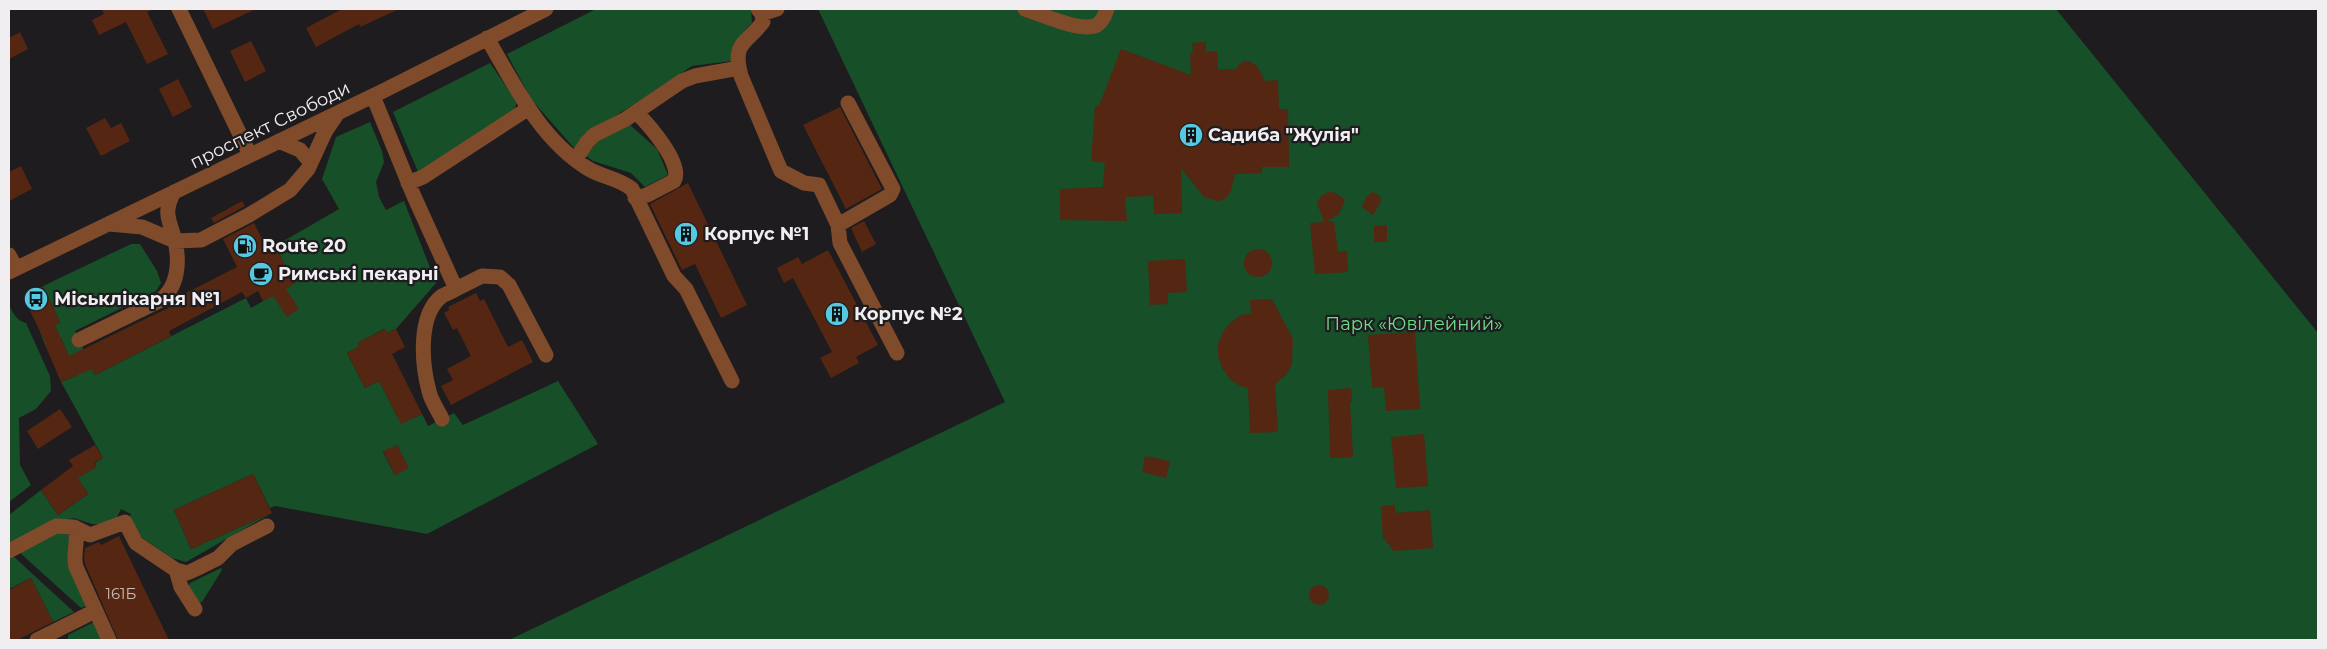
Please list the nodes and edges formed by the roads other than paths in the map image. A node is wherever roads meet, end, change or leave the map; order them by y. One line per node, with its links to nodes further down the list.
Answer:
1 (179, 9): 15 (street)
2 (776, 9): 6 (street)
3 (1025, 9): 4 (street)
4 (1107, 9)
5 (537, 11): 7 (street, проспект Свободи)
6 (760, 12): 8 (street)
7 (487, 38): 9 (street, проспект Свободи); 11 (street)
8 (739, 68): 12 (street); 22 (street)
9 (373, 96): 13 (street, проспект Свободи); 18 (street)
10 (848, 103): 22 (street)
11 (529, 108): 16 (street); 18 (street)
12 (636, 112): 16 (street); 20 (street)
13 (338, 113): 14 (street, проспект Свободи); 17 (street)
14 (279, 141): 15 (street, проспект Свободи); 17 (street)
15 (250, 155): 19 (street, проспект Свободи)
16 (576, 159): 20 (street)
17 (311, 163): 23 (street)
18 (408, 183): 26 (street)
19 (174, 192): 21 (street, проспект Свободи); 23 (street)
20 (635, 198): 30 (street)
21 (107, 224): 23 (street); 25 (street, проспект Свободи)
22 (838, 225): 28 (street)
23 (175, 241): 27 (street)
24 (9, 255): 25 (street)
25 (12, 270)
26 (456, 289): 29 (street); 31 (street)
27 (79, 340)
28 (897, 353)
29 (546, 355)
30 (732, 381)
31 (442, 419)
32 (267, 526): 35 (street)
33 (74, 527): 34 (street); 35 (street); 37 (street)
34 (9, 551)
35 (176, 570): 36 (street)
36 (195, 609)
37 (95, 611): 38 (street); 39 (street)
38 (37, 640)
39 (108, 640)

